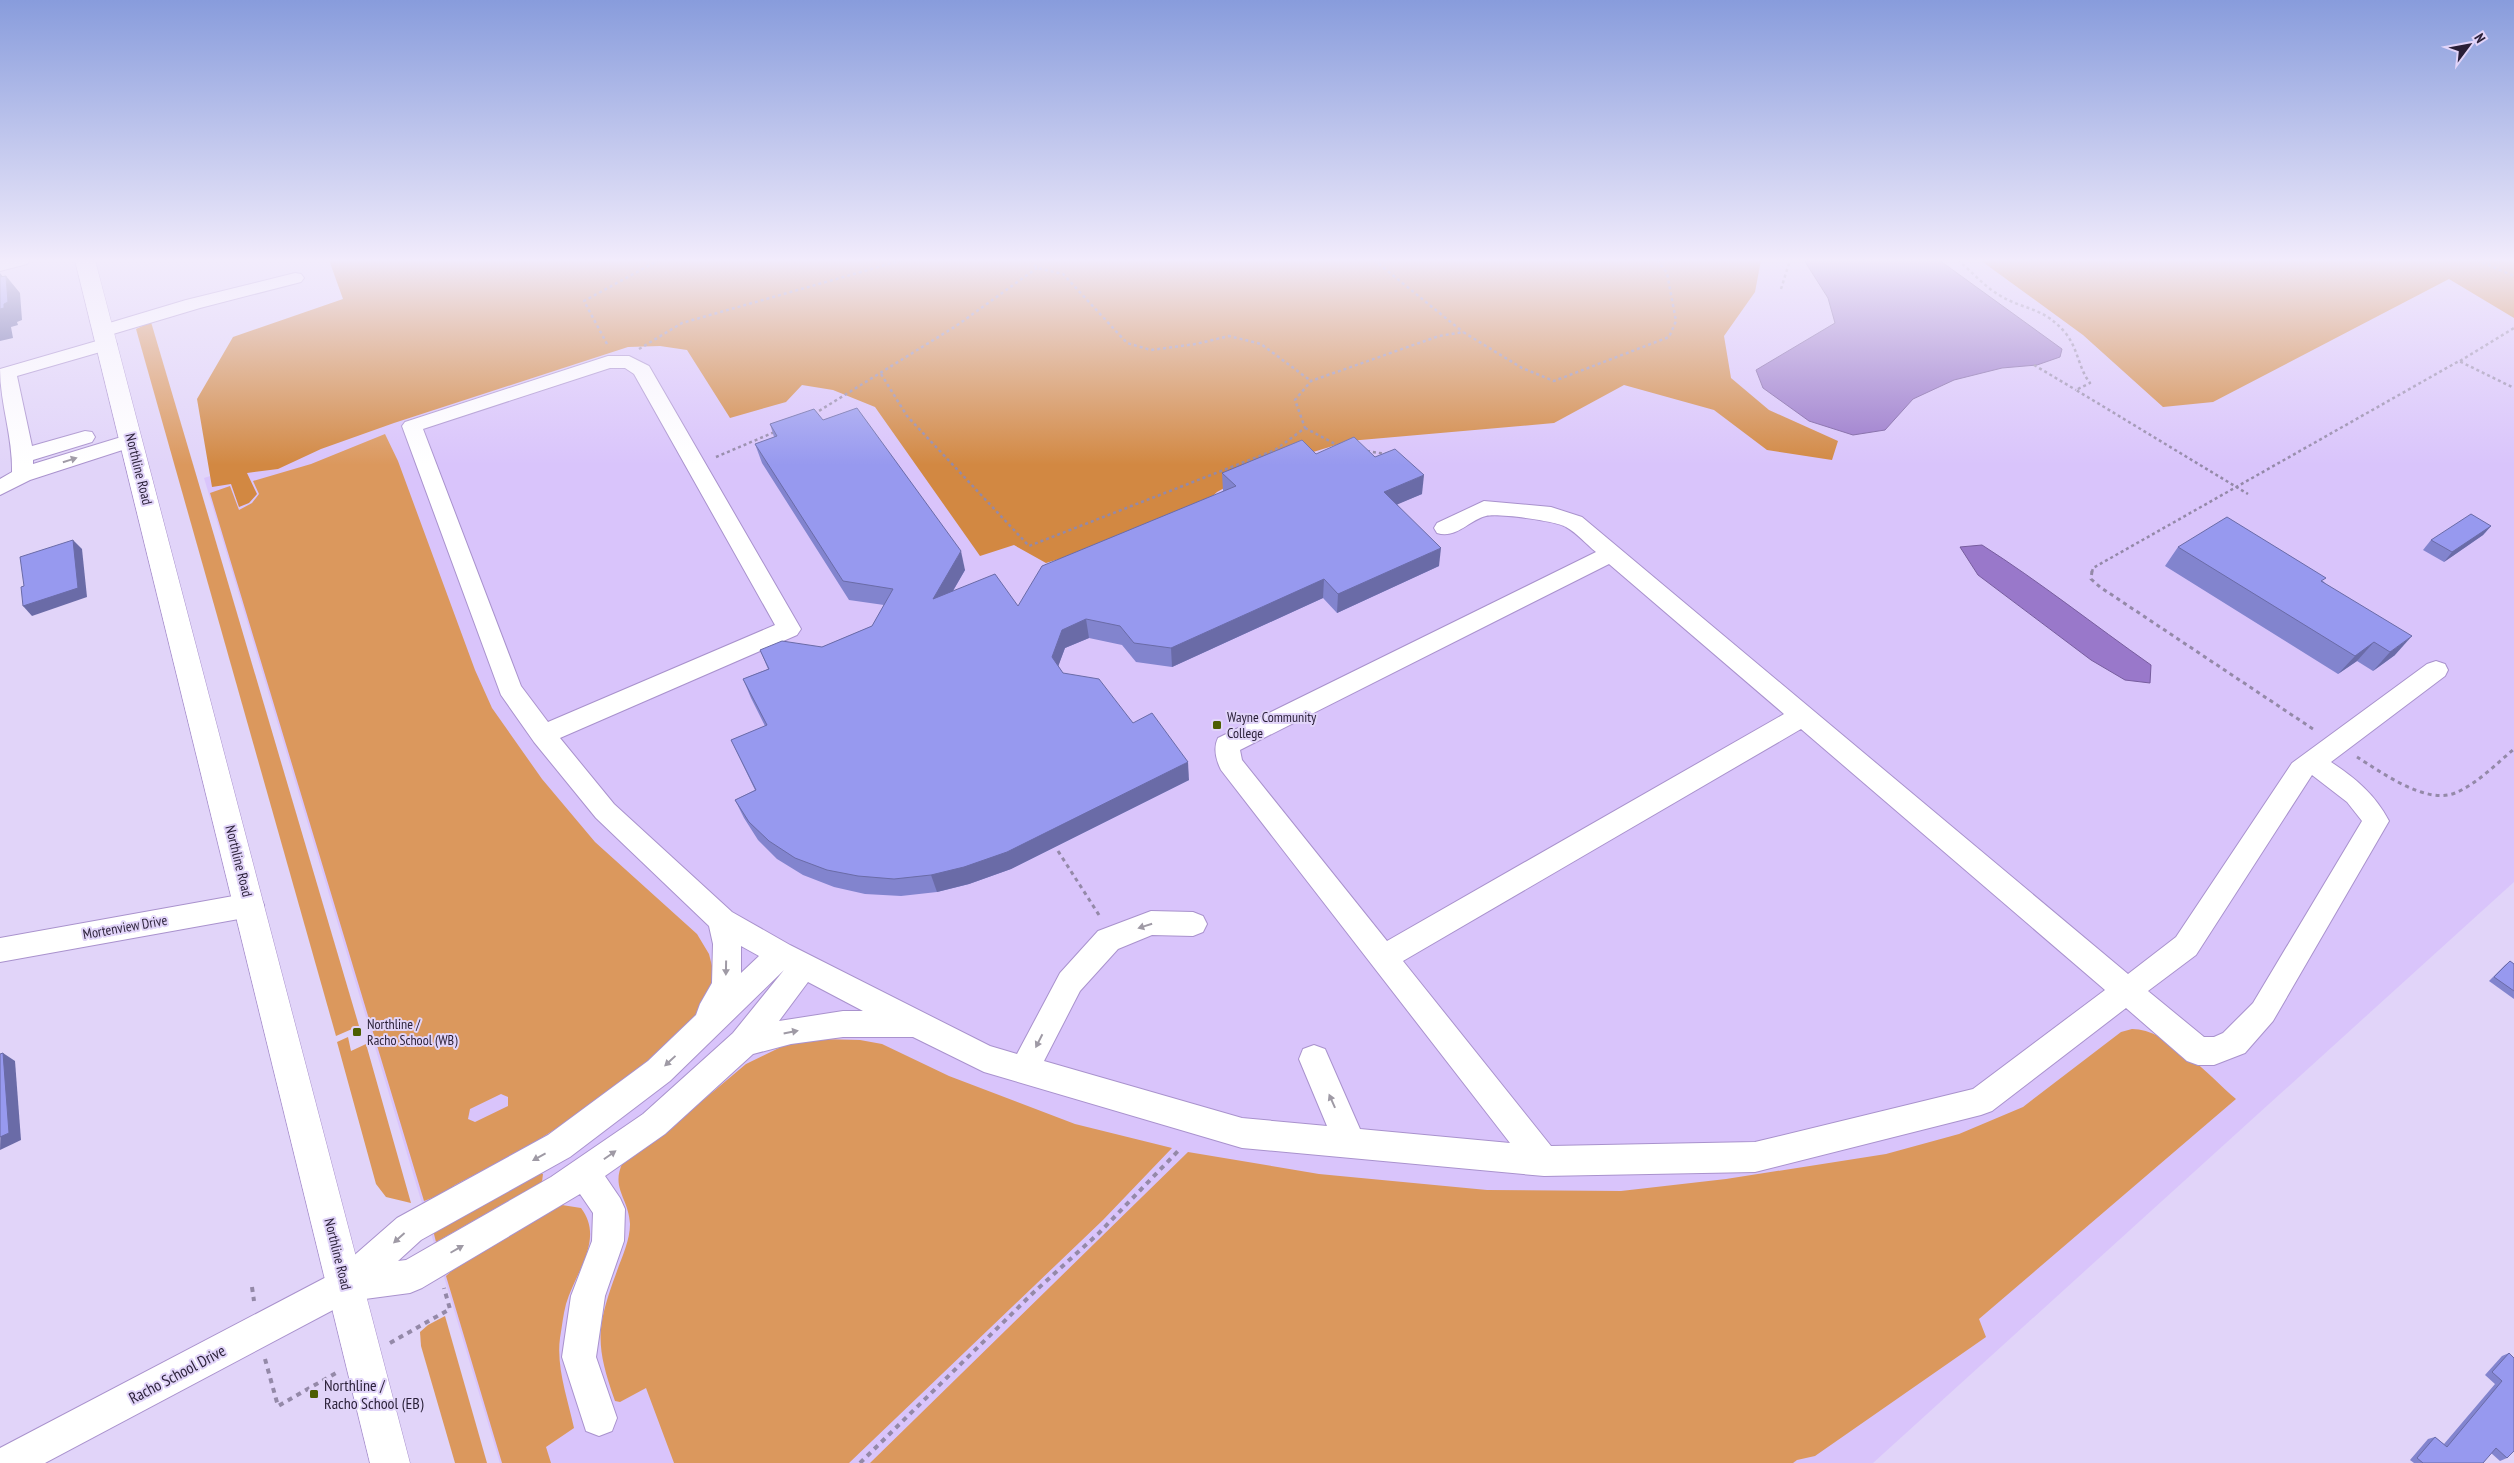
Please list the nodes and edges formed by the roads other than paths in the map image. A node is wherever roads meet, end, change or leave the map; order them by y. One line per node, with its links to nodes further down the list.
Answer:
1 (103, 328): 3 (main road, Northline Road)
2 (130, 328): 3 (street)
3 (105, 338): 4 (main road, Northline Road); 5 (street)
4 (129, 432): 5 (street); 13 (main road, Northline Road)
5 (23, 466): 6 (street)
6 (0, 488)
7 (1445, 528): 8 (street)
8 (1612, 554): 10 (street); 17 (street)
9 (2436, 670): 12 (street)
10 (1802, 716): 17 (street); 19 (street)
11 (542, 735): 11 (street); 14 (street)
12 (2312, 762): 19 (street); 19 (street)
13 (250, 905): 16 (street, Mortenview Drive); 28 (main road, Northline Road)
14 (722, 920): 18 (street); 21 (street, one-way to 21)
15 (1193, 924): 24 (street, one-way to 24)
16 (0, 950)
17 (1383, 958): 26 (street)
18 (792, 960): 20 (street); 21 (street); 22 (street)
19 (2125, 992): 26 (street)
20 (916, 1024): 22 (street, one-way to 20); 24 (street)
21 (699, 1034): 28 (street, one-way to 28)
22 (744, 1043): 27 (street, one-way to 22)
23 (1314, 1059): 25 (street, one-way to 23)
24 (1024, 1070): 25 (street)
25 (1350, 1143): 26 (street)
26 (1544, 1161)
27 (584, 1173): 28 (street, one-way to 27); 29 (street)
28 (346, 1284): 30 (street, Racho School Drive); 31 (main road, Northline Road)
29 (599, 1418)
30 (8, 1463)
31 (390, 1463)

